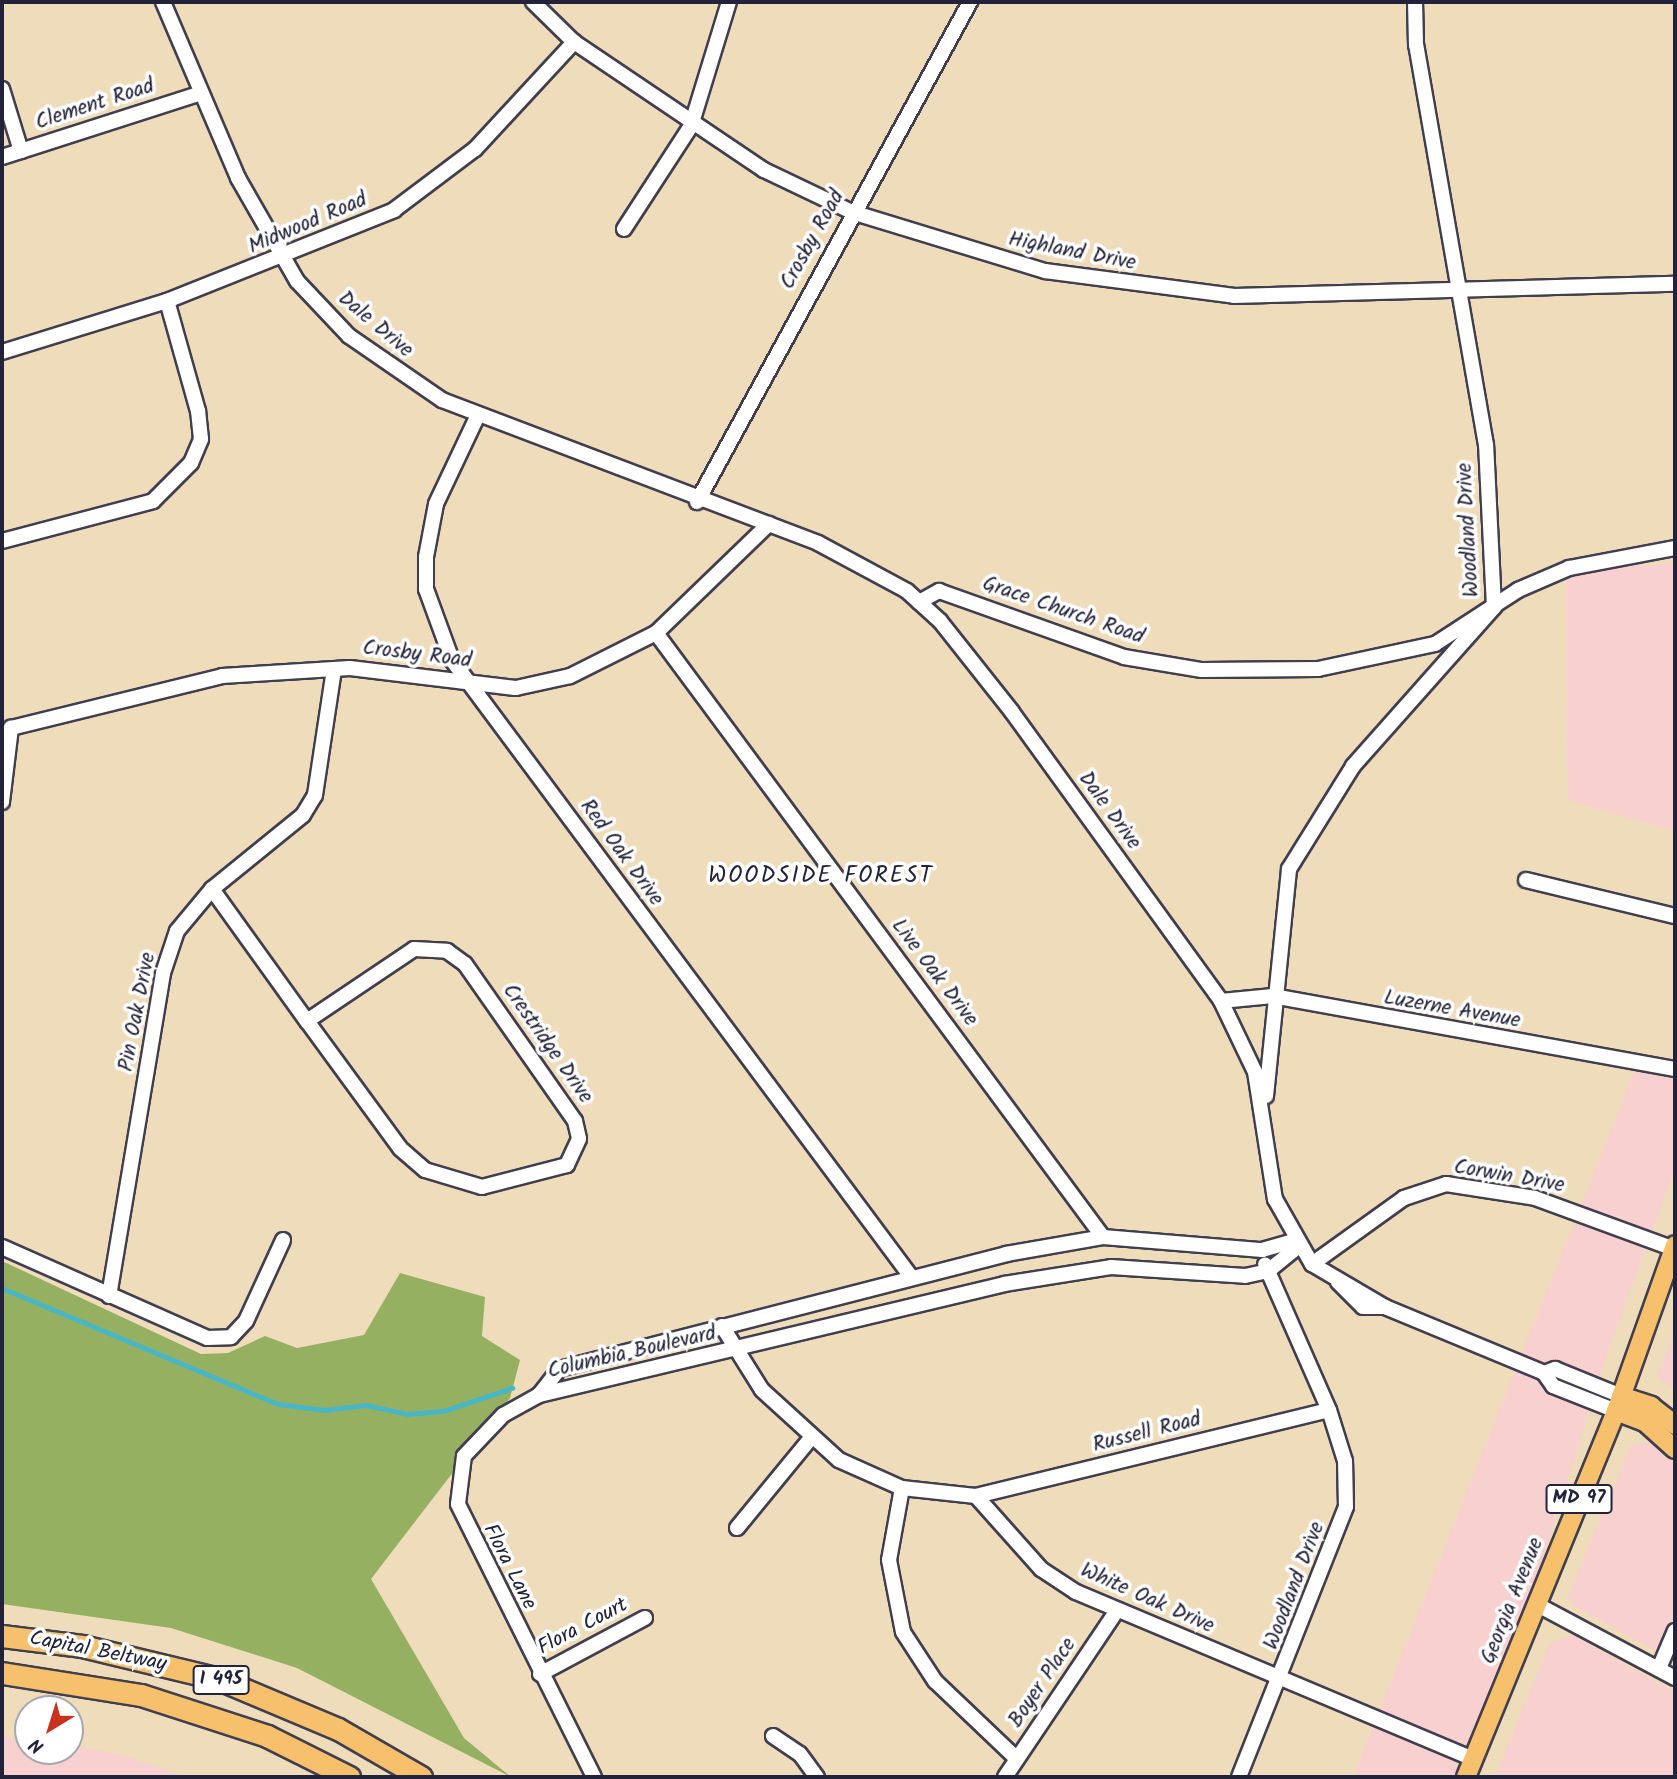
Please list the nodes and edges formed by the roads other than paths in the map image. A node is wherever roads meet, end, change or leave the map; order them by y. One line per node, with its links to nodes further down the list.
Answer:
1 (163, 2): 8 (street, Dale Drive)
2 (533, 2): 6 (street, Highland Drive)
3 (729, 2): 9 (street)
4 (970, 2): 12 (street, Crosby Road)
5 (1415, 2): 16 (street, Woodland Drive)
6 (574, 41): 9 (street, Highland Drive); 14 (street, Midwood Road)
7 (2, 89): 10 (street)
8 (201, 93): 10 (street, Clement Road); 14 (street, Dale Drive)
9 (691, 126): 12 (street, Highland Drive); 13 (street)
10 (21, 151): 11 (street, Clement Road)
11 (2, 157)
12 (852, 212): 16 (street, Highland Drive); 20 (street, Crosby Road)
13 (624, 229)
14 (284, 259): 17 (street, Midwood Road); 19 (street, Dale Drive)
15 (1675, 284): 16 (street, Highland Drive)
16 (1456, 290): 25 (street, Woodland Drive)
17 (167, 301): 18 (street, Midwood Road); 22 (street)
18 (2, 352)
19 (478, 415): 20 (street, Dale Drive); 28 (street, Red Oak Drive)
20 (698, 502): 21 (street, Dale Drive)
21 (769, 524): 24 (street, Dale Drive); 26 (street, Crosby Road)
22 (2, 541)
23 (1675, 548): 25 (street, Grace Church Road)
24 (919, 602): 25 (street, Grace Church Road); 35 (street, Dale Drive)
25 (1494, 607): 34 (street, Woodland Drive)
26 (656, 633): 28 (street, Crosby Road); 39 (street, Live Oak Drive)
27 (334, 669): 28 (street, Crosby Road); 29 (street, Crosby Road); 32 (street, Pin Oak Drive)
28 (470, 683): 47 (street, Red Oak Drive)
29 (6, 729): 30 (street, Crosby Road)
30 (2, 802)
31 (1526, 880): 33 (street)
32 (212, 889): 36 (street, Crestridge Drive); 48 (street, Pin Oak Drive)
33 (1675, 916)
34 (1273, 996): 35 (street, Luzerne Avenue); 37 (street, Luzerne Avenue); 38 (street, Woodland Drive)
35 (1221, 1001): 38 (street, Dale Drive)
36 (307, 1021): 36 (street, Crestridge Drive)
37 (1675, 1069)
38 (1265, 1115): 41 (street, Dale Drive)
39 (1103, 1237): 44 (street, Columbia Boulevard); 47 (street, Columbia Boulevard)
40 (283, 1240): 48 (street)
41 (1296, 1244): 44 (street, Columbia Boulevard); 45 (street); 46 (street)
42 (2, 1247): 48 (street)
43 (1674, 1247): 45 (street, Corwin Drive); 52 (main road, Georgia Avenue / MD 97)
44 (1258, 1250): 46 (street, Woodland Drive)
45 (1312, 1264): 52 (street)
46 (1268, 1271): 50 (street, Columbia Boulevard); 53 (street, Woodland Drive)
47 (912, 1278): 49 (street, Columbia Boulevard)
48 (109, 1296)
49 (722, 1326): 50 (street); 51 (street, Columbia Boulevard)
50 (733, 1352): 51 (street, Columbia Boulevard); 55 (street)
51 (539, 1395): 67 (street, Flora Lane)
52 (1618, 1404): 54 (main road); 56 (main road); 60 (main road, Georgia Avenue / MD 97)
53 (1329, 1410): 58 (street, Russell Road); 69 (street, Woodland Drive)
54 (1675, 1425)
55 (810, 1439): 57 (street); 59 (street)
56 (1675, 1449)
57 (902, 1488): 58 (street); 71 (street)
58 (976, 1496): 61 (street, White Oak Drive)
59 (737, 1528)
60 (1536, 1604): 65 (street); 72 (main road, Georgia Avenue / MD 97)
61 (1116, 1612): 69 (street, White Oak Drive); 71 (street, Boyer Place)
62 (645, 1618): 67 (street, Flora Court)
63 (1675, 1631): 65 (street)
64 (2, 1636): 74 (highway, Capital Beltway / I 495)
65 (1660, 1666): 68 (street)
66 (2, 1673): 73 (highway, Capital Beltway / I 495)
67 (540, 1674): 75 (street, Flora Lane)
68 (1675, 1678)
69 (1281, 1680): 72 (street, White Oak Drive); 78 (street, Woodland Drive)
70 (773, 1736): 76 (street)
71 (1017, 1759): 77 (street, Boyer Place)
72 (1474, 1759): 79 (main road, Georgia Avenue / MD 97)
73 (349, 1777)
74 (421, 1777)
75 (594, 1777)
76 (817, 1777)
77 (1005, 1777)
78 (1239, 1777)
79 (1466, 1777)

